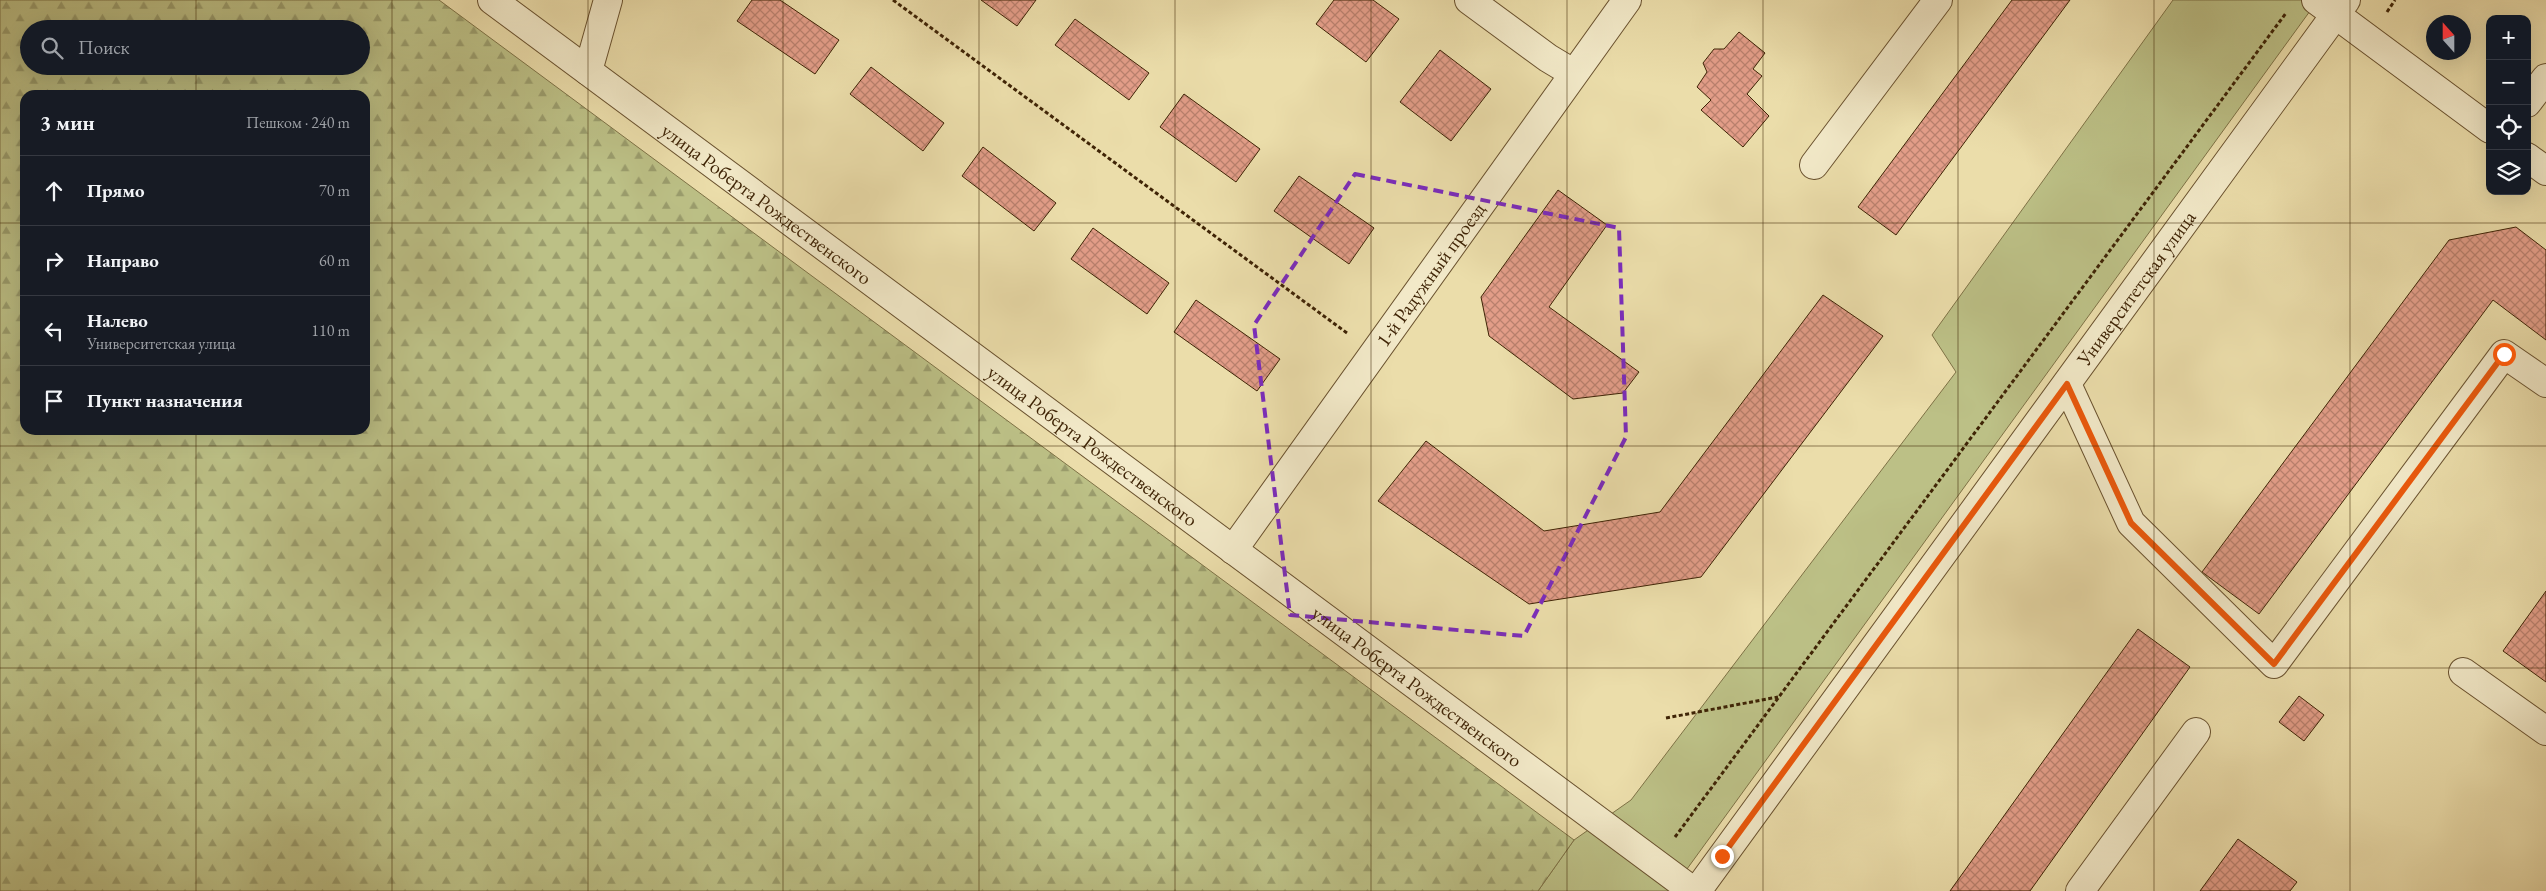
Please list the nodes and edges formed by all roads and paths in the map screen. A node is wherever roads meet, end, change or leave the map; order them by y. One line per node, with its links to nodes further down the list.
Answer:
1 (492, 0): 9 (street, улица Роберта Рождественского)
2 (608, 0): 9 (street)
3 (893, 0): 17 (path)
4 (1469, 0): 10 (street)
5 (1627, 0): 10 (street, 1-й Радужный проезд)
6 (1938, 0): 15 (street)
7 (2333, 5): 13 (street); 19 (street, Университетская улица)
8 (2290, 8): 22 (path)
9 (588, 71): 20 (street, улица Роберта Рождественского)
10 (1573, 73): 17 (street, 1-й Радужный проезд)
11 (2546, 78): 12 (street)
12 (2531, 97)
13 (2486, 126)
14 (2531, 160): 16 (street)
15 (1814, 165)
16 (2546, 171)
17 (1374, 353): 20 (street, 1-й Радужный проезд)
18 (2546, 383): 19 (street)
19 (2067, 384): 28 (street, Университетская улица)
20 (1234, 550): 26 (street, улица Роберта Рождественского)
21 (2463, 672): 24 (street)
22 (1778, 697): 23 (path); 26 (path)
23 (1666, 718)
24 (2546, 730)
25 (2196, 732): 29 (street)
26 (1655, 863): 27 (street, улица Роберта Рождественского)
27 (1693, 891)
28 (1697, 891)
29 (2080, 891)

